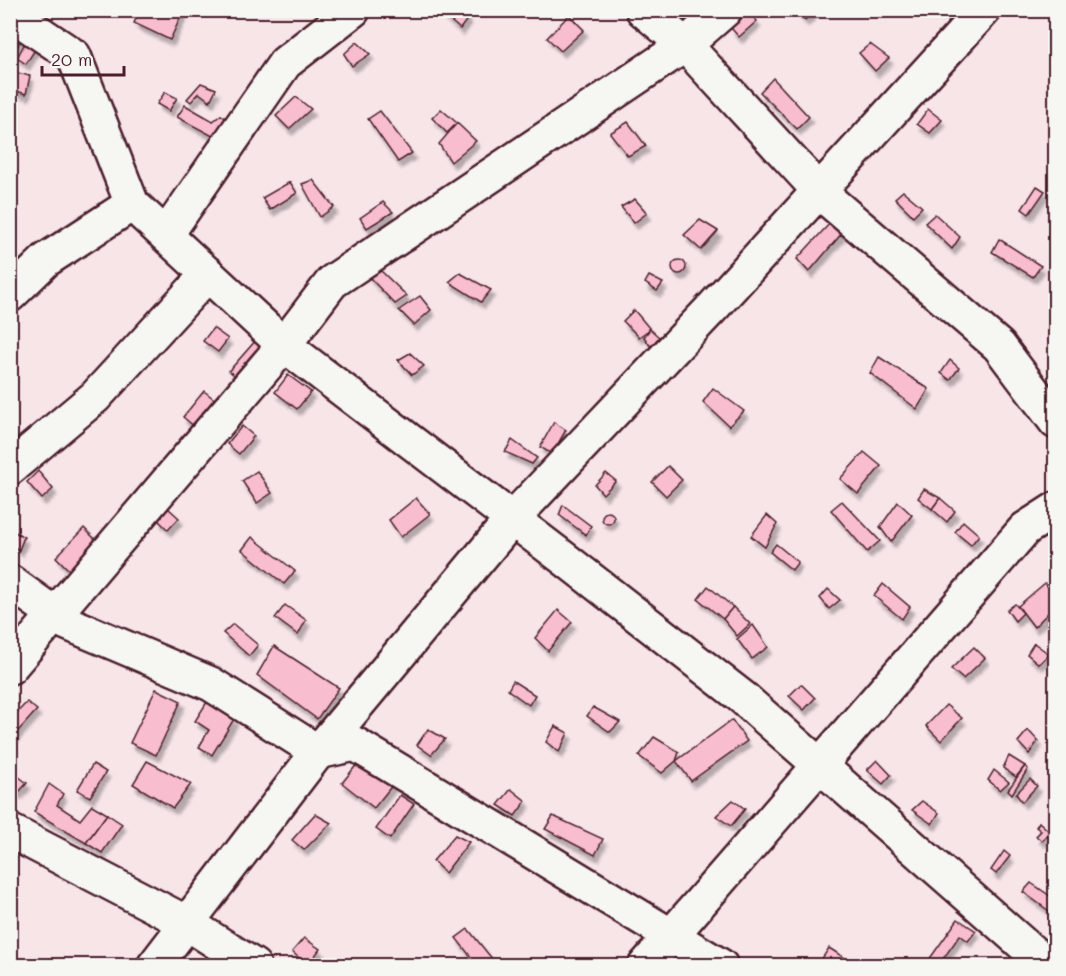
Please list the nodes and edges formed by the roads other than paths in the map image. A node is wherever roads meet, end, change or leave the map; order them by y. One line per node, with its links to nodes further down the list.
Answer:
1 (353, 10): 9 (street)
2 (643, 10): 6 (street)
3 (725, 10): 6 (street)
4 (984, 10): 7 (street)
5 (10, 13): 8 (street)
6 (685, 45): 7 (street); 12 (street)
7 (820, 190): 13 (street); 16 (street)
8 (132, 204): 9 (street); 11 (street)
9 (166, 235): 10 (street)
10 (208, 274): 12 (street); 14 (street)
11 (10, 295)
12 (284, 345): 16 (street); 18 (street)
13 (1056, 422)
14 (10, 468)
15 (1056, 509): 21 (street)
16 (512, 519): 20 (street); 21 (street)
17 (10, 582): 18 (street)
18 (55, 615): 19 (street); 20 (street)
19 (10, 667)
20 (318, 752): 23 (street); 24 (street)
21 (820, 765): 24 (street); 29 (street)
22 (10, 831): 23 (street)
23 (187, 923): 25 (street); 26 (street)
24 (671, 936): 27 (street); 28 (street)
25 (154, 966)
26 (254, 966)
27 (645, 966)
28 (721, 966)
29 (1048, 966)

